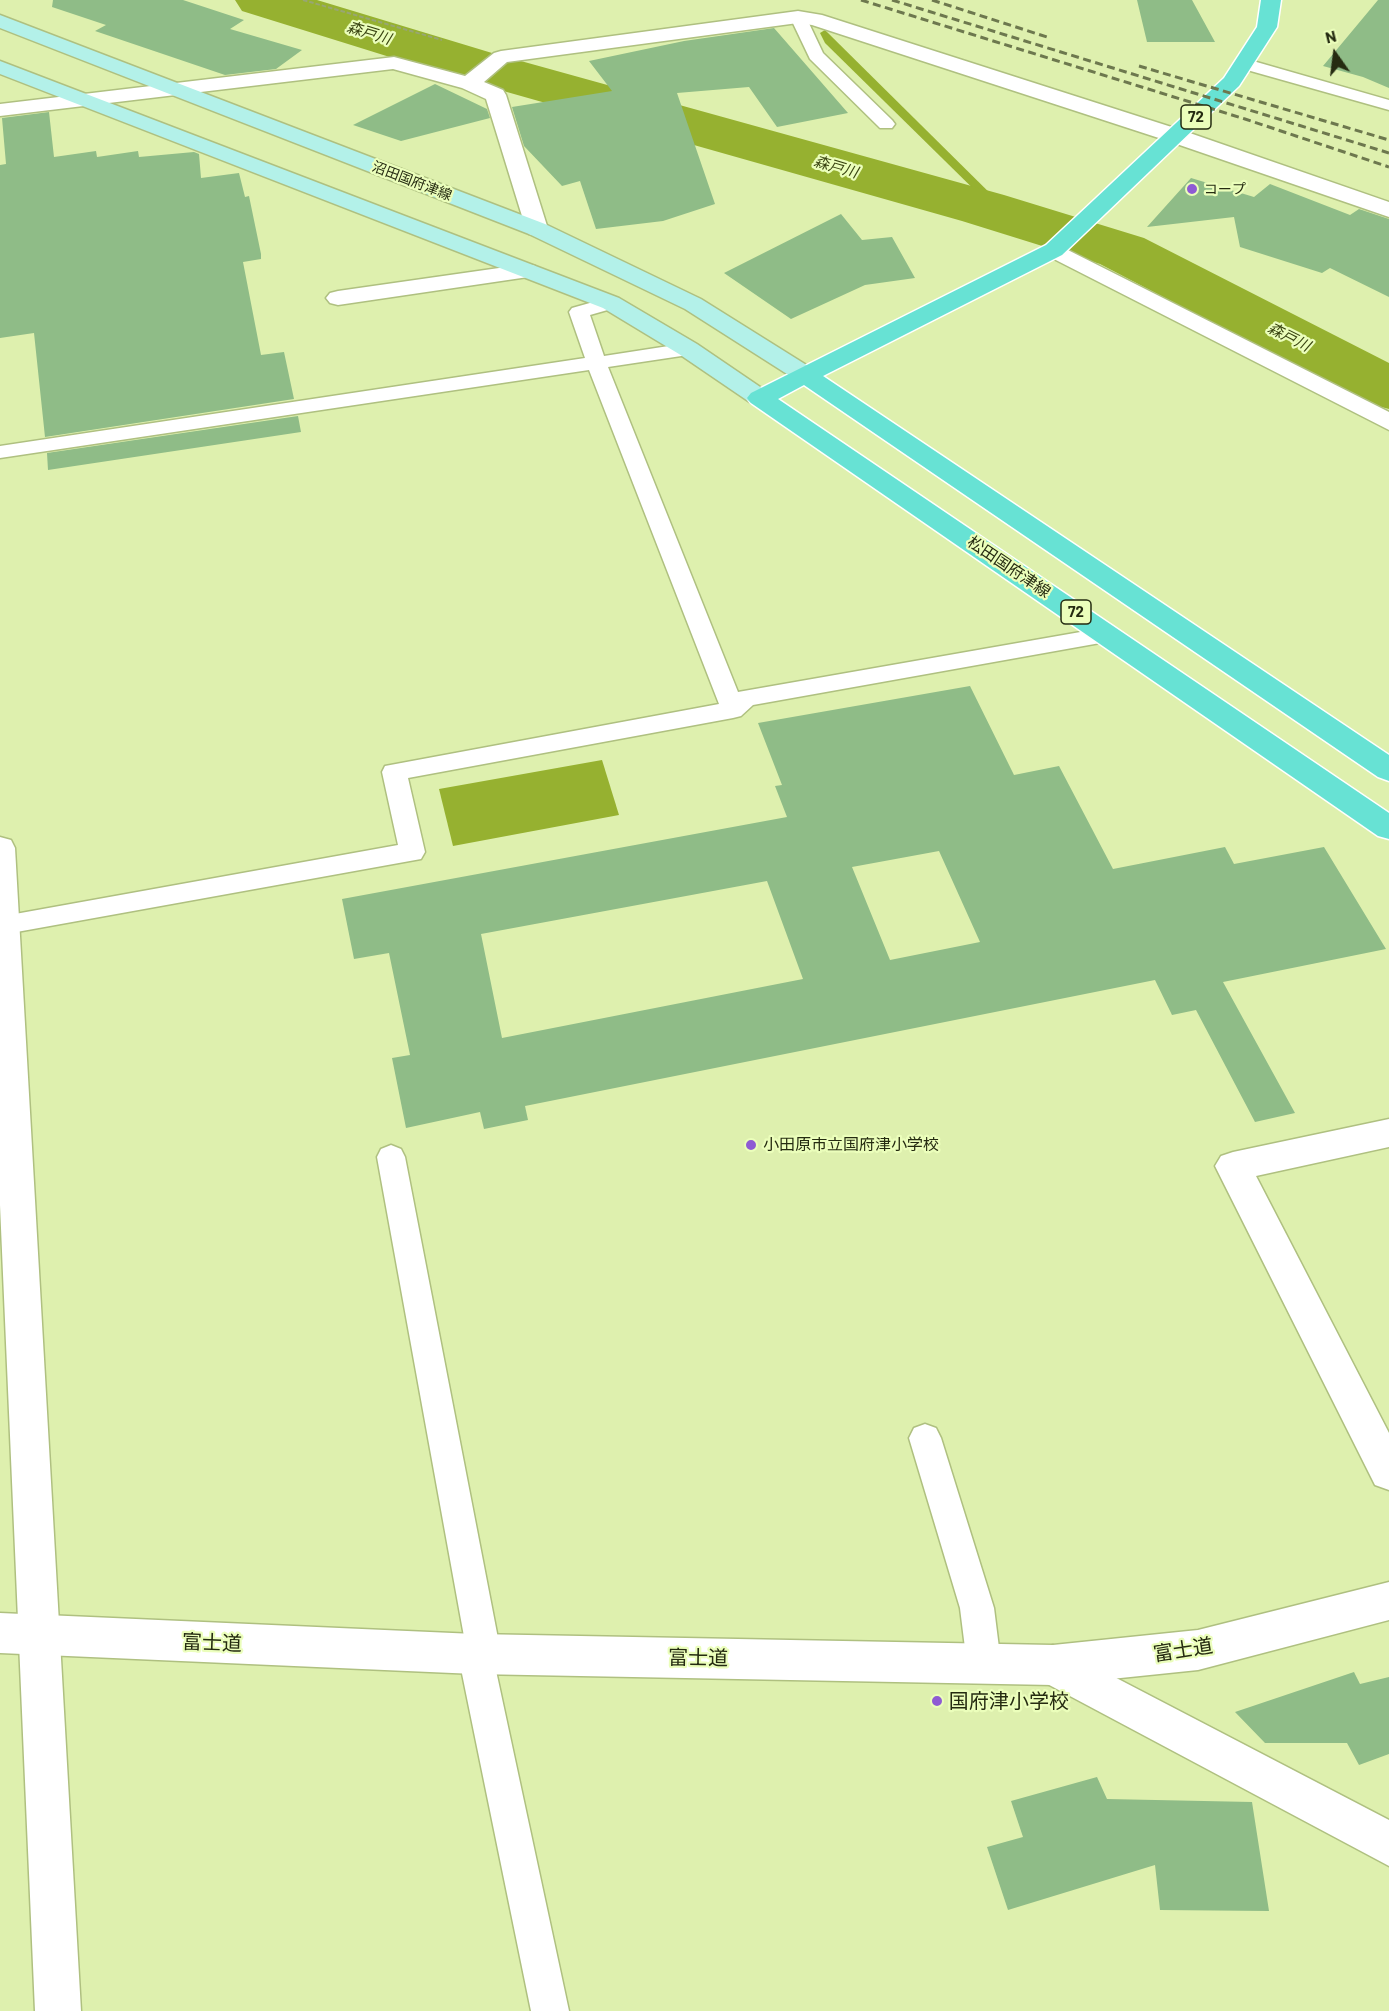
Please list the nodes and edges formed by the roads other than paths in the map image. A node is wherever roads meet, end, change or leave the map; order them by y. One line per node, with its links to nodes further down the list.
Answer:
1 (1271, 0): 4 (main road, 72)
2 (812, 16): 6 (street); 11 (lane); 12 (street)
3 (0, 21): 7 (main road, 沼田国府津線)
4 (1246, 64): 9 (lane); 12 (main road, 72)
5 (0, 67): 8 (main road)
6 (469, 84): 7 (street); 14 (street)
7 (172, 89): 8 (street); 14 (main road, 沼田国府津線)
8 (83, 100): 10 (street); 16 (main road)
9 (1389, 105)
10 (0, 110)
11 (885, 124)
12 (1176, 136): 13 (street); 15 (main road, 72)
13 (1389, 210)
14 (537, 229): 21 (main road, 沼田国府津線)
15 (1056, 248): 21 (main road, 72); 23 (street)
16 (527, 272): 17 (street); 18 (main road)
17 (338, 298)
18 (611, 303): 19 (main road); 20 (lane)
19 (688, 349): 20 (lane); 22 (main road)
20 (596, 362): 24 (lane); 26 (lane)
21 (807, 376): 22 (main road, 72); 27 (main road)
22 (760, 398): 25 (main road, 松田国府津線 / 72)
23 (1389, 422)
24 (0, 452)
25 (1109, 635): 26 (lane); 28 (main road, 松田国府津線 / 72)
26 (733, 710): 30 (lane)
27 (1389, 770)
28 (1389, 828)
29 (0, 848): 30 (street)
30 (4, 926): 36 (street)
31 (1389, 1133): 34 (street)
32 (391, 1157): 37 (lane)
33 (925, 1438): 38 (lane)
34 (1389, 1472)
35 (1389, 1601): 39 (street, 富士道)
36 (19, 1635): 37 (street, 富士道); 41 (street)
37 (480, 1654): 38 (street, 富士道); 42 (lane)
38 (984, 1664): 39 (street, 富士道)
39 (1053, 1665): 40 (street)
40 (1389, 1844)
41 (58, 2011)
42 (550, 2011)

